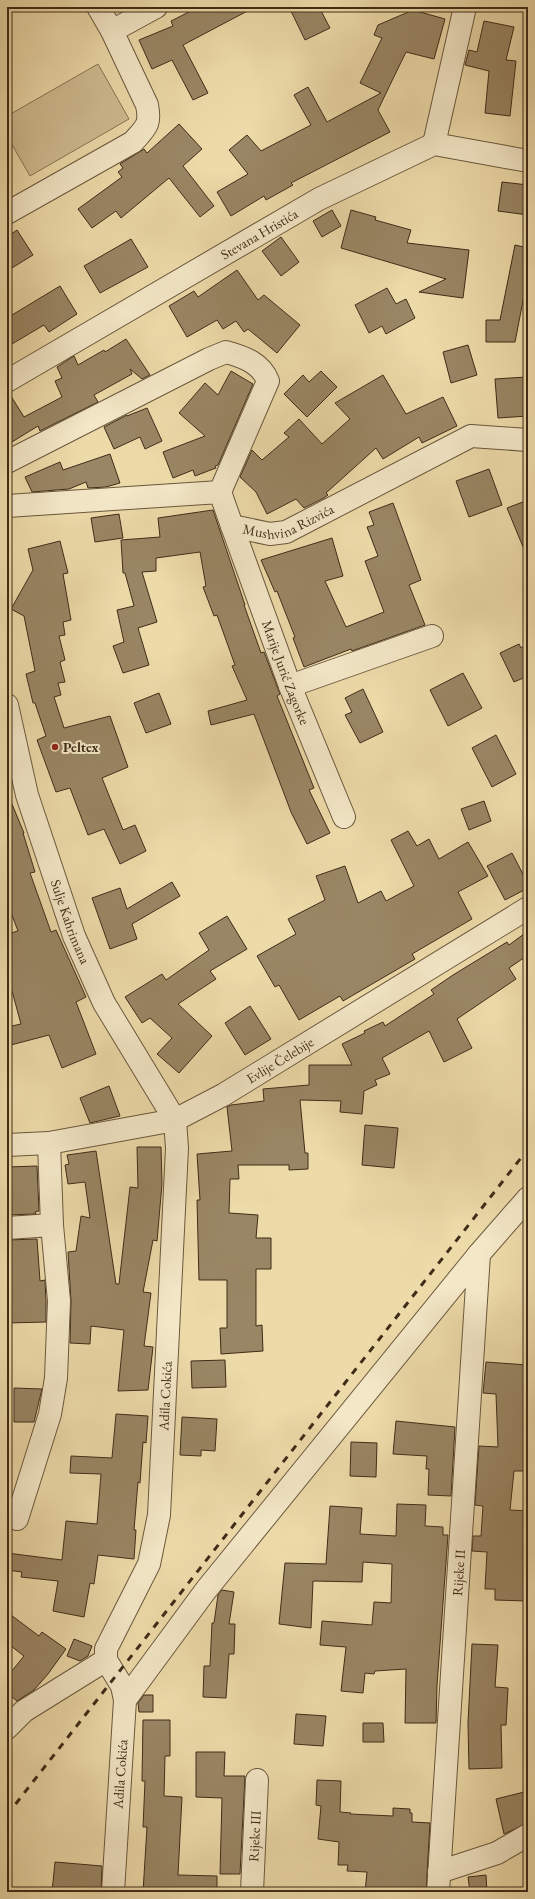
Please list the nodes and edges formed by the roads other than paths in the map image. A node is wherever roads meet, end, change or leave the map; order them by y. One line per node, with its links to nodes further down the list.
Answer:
1 (98, 7): 4 (street)
2 (156, 7): 4 (street)
3 (465, 7): 5 (street)
4 (112, 31): 7 (street)
5 (434, 144): 6 (street); 8 (street, Stevana Hristića)
6 (528, 161)
7 (7, 213)
8 (7, 381)
9 (528, 440): 13 (street, Mushvina Rizvića)
10 (7, 462): 11 (street)
11 (220, 492): 12 (street); 13 (street, Mushvina Rizvića)
12 (7, 506)
13 (232, 526): 15 (street, Marije Jurić Zagorke)
14 (432, 636): 15 (street)
15 (290, 686): 17 (street, Marije Jurić Zagorke)
16 (7, 705): 19 (street, Sulje Kahrimana)
17 (344, 816)
18 (528, 908): 19 (street, Evlije Čelebije)
19 (175, 1120): 20 (street, Evlije Čelebije); 27 (street, Adila Cokića)
20 (49, 1143): 21 (street, Evlije Čelebije); 23 (street)
21 (7, 1145)
22 (528, 1198): 25 (street)
23 (52, 1226): 24 (street); 26 (street)
24 (7, 1228)
25 (480, 1254): 28 (street); 32 (street, Rijeke II)
26 (17, 1519)
27 (106, 1660): 28 (street, Adila Cokića); 29 (street)
28 (125, 1700): 33 (street, Adila Cokića)
29 (7, 1728)
30 (257, 1780): 34 (street, Rijeke III)
31 (528, 1835): 32 (street)
32 (438, 1882)
33 (113, 1892)
34 (252, 1892)

